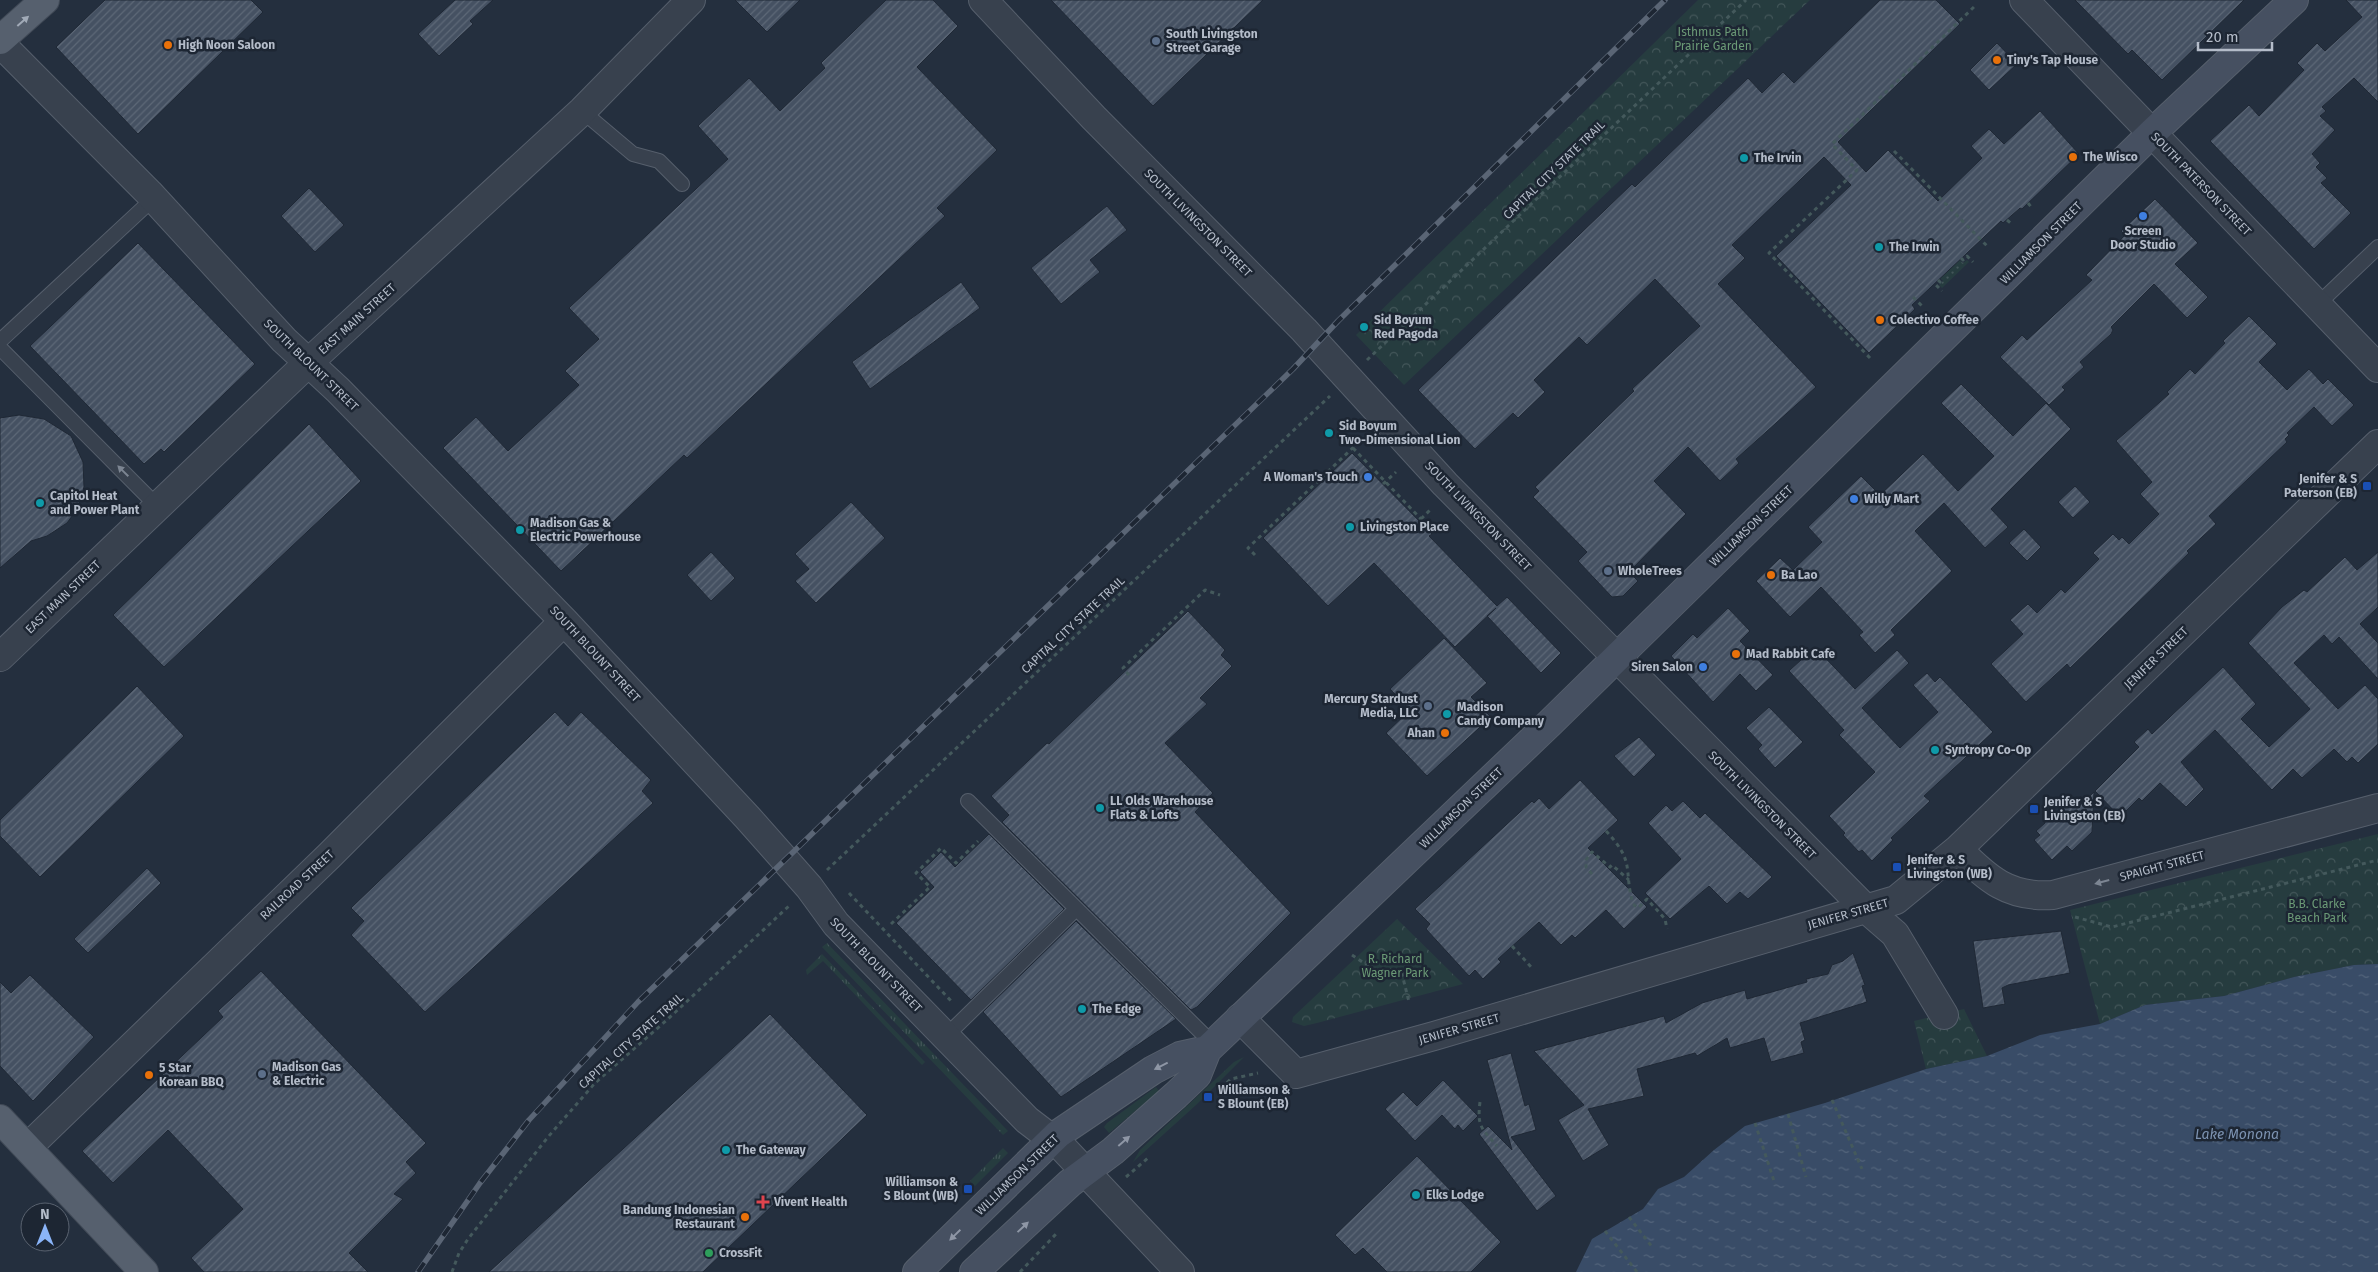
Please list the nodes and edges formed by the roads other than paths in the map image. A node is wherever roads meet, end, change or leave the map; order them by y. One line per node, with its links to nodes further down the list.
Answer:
1 (44, 0): 6 (main road, one-way to 1)
2 (690, 0): 7 (street, EAST MAIN STREET)
3 (983, 0): 21 (street, SOUTH LIVINGSTON STREET)
4 (2024, 0): 8 (street, SOUTH PATERSON STREET)
5 (2294, 0): 8 (street, WILLIAMSON STREET)
6 (0, 42): 10 (street, SOUTH BLOUNT STREET)
7 (582, 111): 9 (lane); 15 (street, EAST MAIN STREET)
8 (2152, 133): 12 (street, SOUTH PATERSON STREET); 21 (street, WILLIAMSON STREET)
9 (682, 184)
10 (154, 198): 13 (lane); 15 (street, SOUTH BLOUNT STREET)
11 (2378, 247): 12 (lane)
12 (2317, 305): 16 (street, SOUTH PATERSON STREET)
13 (0, 341)
14 (0, 348): 18 (lane, one-way to 14)
15 (309, 362): 18 (street, EAST MAIN STREET); 19 (street, SOUTH BLOUNT STREET)
16 (2378, 368)
17 (2378, 444): 24 (street, JENIFER STREET)
18 (157, 506): 20 (street, EAST MAIN STREET)
19 (564, 621): 29 (street, SOUTH BLOUNT STREET); 33 (street, RAILROAD STREET)
20 (0, 657)
21 (1617, 658): 25 (street, SOUTH LIVINGSTON STREET); 28 (street, WILLIAMSON STREET)
22 (968, 800): 26 (lane)
23 (2378, 808): 24 (street, SPAIGHT STREET, one-way to 24)
24 (1958, 848): 25 (street, JENIFER STREET)
25 (1865, 908): 27 (street, SOUTH LIVINGSTON STREET); 28 (street, JENIFER STREET)
26 (1076, 909): 29 (lane); 30 (lane)
27 (1944, 1015)
28 (1240, 1018): 30 (street, WILLIAMSON STREET)
29 (945, 1037): 32 (street, SOUTH BLOUNT STREET)
30 (1210, 1047): 32 (street, WILLIAMSON STREET, one-way to 32); 34 (street, WILLIAMSON STREET, one-way to 30)
31 (0, 1119): 33 (main road)
32 (1052, 1139): 34 (street, SOUTH BLOUNT STREET); 36 (street, WILLIAMSON STREET, one-way to 36)
33 (28, 1147): 35 (main road)
34 (1086, 1171): 37 (street, WILLIAMSON STREET, one-way to 34); 38 (street, SOUTH BLOUNT STREET)
35 (144, 1272)
36 (917, 1272)
37 (974, 1272)
38 (1180, 1272)

